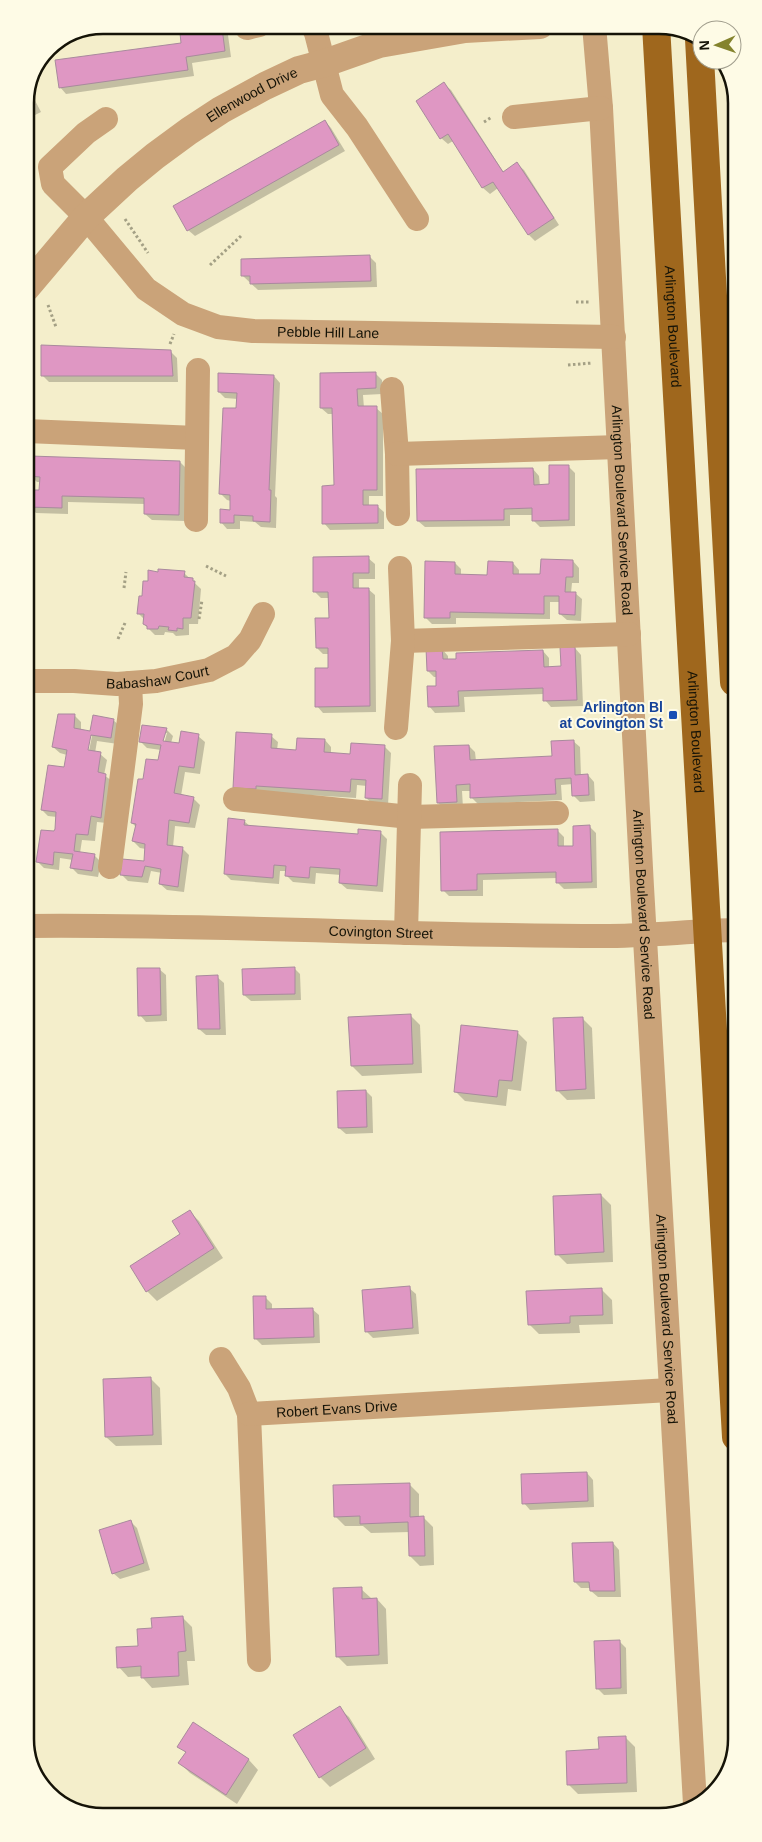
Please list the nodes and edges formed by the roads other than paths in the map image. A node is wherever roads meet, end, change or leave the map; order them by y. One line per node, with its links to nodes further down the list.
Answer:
1 (315, 34): 5 (street)
2 (436, 34): 5 (street, Ellenwood Drive)
3 (595, 34): 7 (street, Arlington Boulevard Service Road)
4 (657, 34): 36 (main road, Arlington Boulevard)
5 (324, 63): 10 (street, Ellenwood Drive); 11 (street)
6 (701, 70): 23 (main road)
7 (601, 108): 8 (street); 13 (street, Arlington Boulevard Service Road)
8 (514, 117)
9 (106, 119): 10 (street, Pebble Hill Lane)
10 (86, 217): 12 (street, Ellenwood Drive); 13 (street, Pebble Hill Lane)
11 (417, 219)
12 (34, 279)
13 (614, 337): 18 (street, Arlington Boulevard Service Road)
14 (198, 370): 17 (street)
15 (392, 388): 19 (street)
16 (34, 431): 17 (street)
17 (197, 438): 21 (street)
18 (619, 447): 19 (street); 25 (street, Arlington Boulevard Service Road)
19 (397, 454): 20 (street)
20 (398, 514)
21 (196, 520)
22 (400, 568): 26 (street)
23 (728, 572)
24 (263, 614): 28 (street, Babashaw Court)
25 (629, 634): 26 (street); 39 (street, Arlington Boulevard Service Road)
26 (403, 641): 29 (street)
27 (34, 681): 28 (street, Babashaw Court)
28 (130, 683): 34 (street)
29 (396, 728)
30 (410, 785): 33 (street)
31 (235, 799): 33 (street)
32 (557, 814): 33 (street)
33 (410, 817): 38 (street)
34 (110, 866)
35 (34, 926): 38 (street, Covington Street)
36 (708, 930): 37 (street, Covington Street); 39 (street, Covington Street); 40 (main road, Arlington Boulevard)
37 (728, 930)
38 (406, 933): 39 (street, Covington Street)
39 (645, 933): 42 (street, Arlington Boulevard Service Road)
40 (728, 1292)
41 (221, 1359): 43 (street)
42 (670, 1390): 43 (street, Robert Evans Drive); 45 (street, Arlington Boulevard Service Road)
43 (248, 1414): 44 (street)
44 (259, 1660)
45 (696, 1798)

